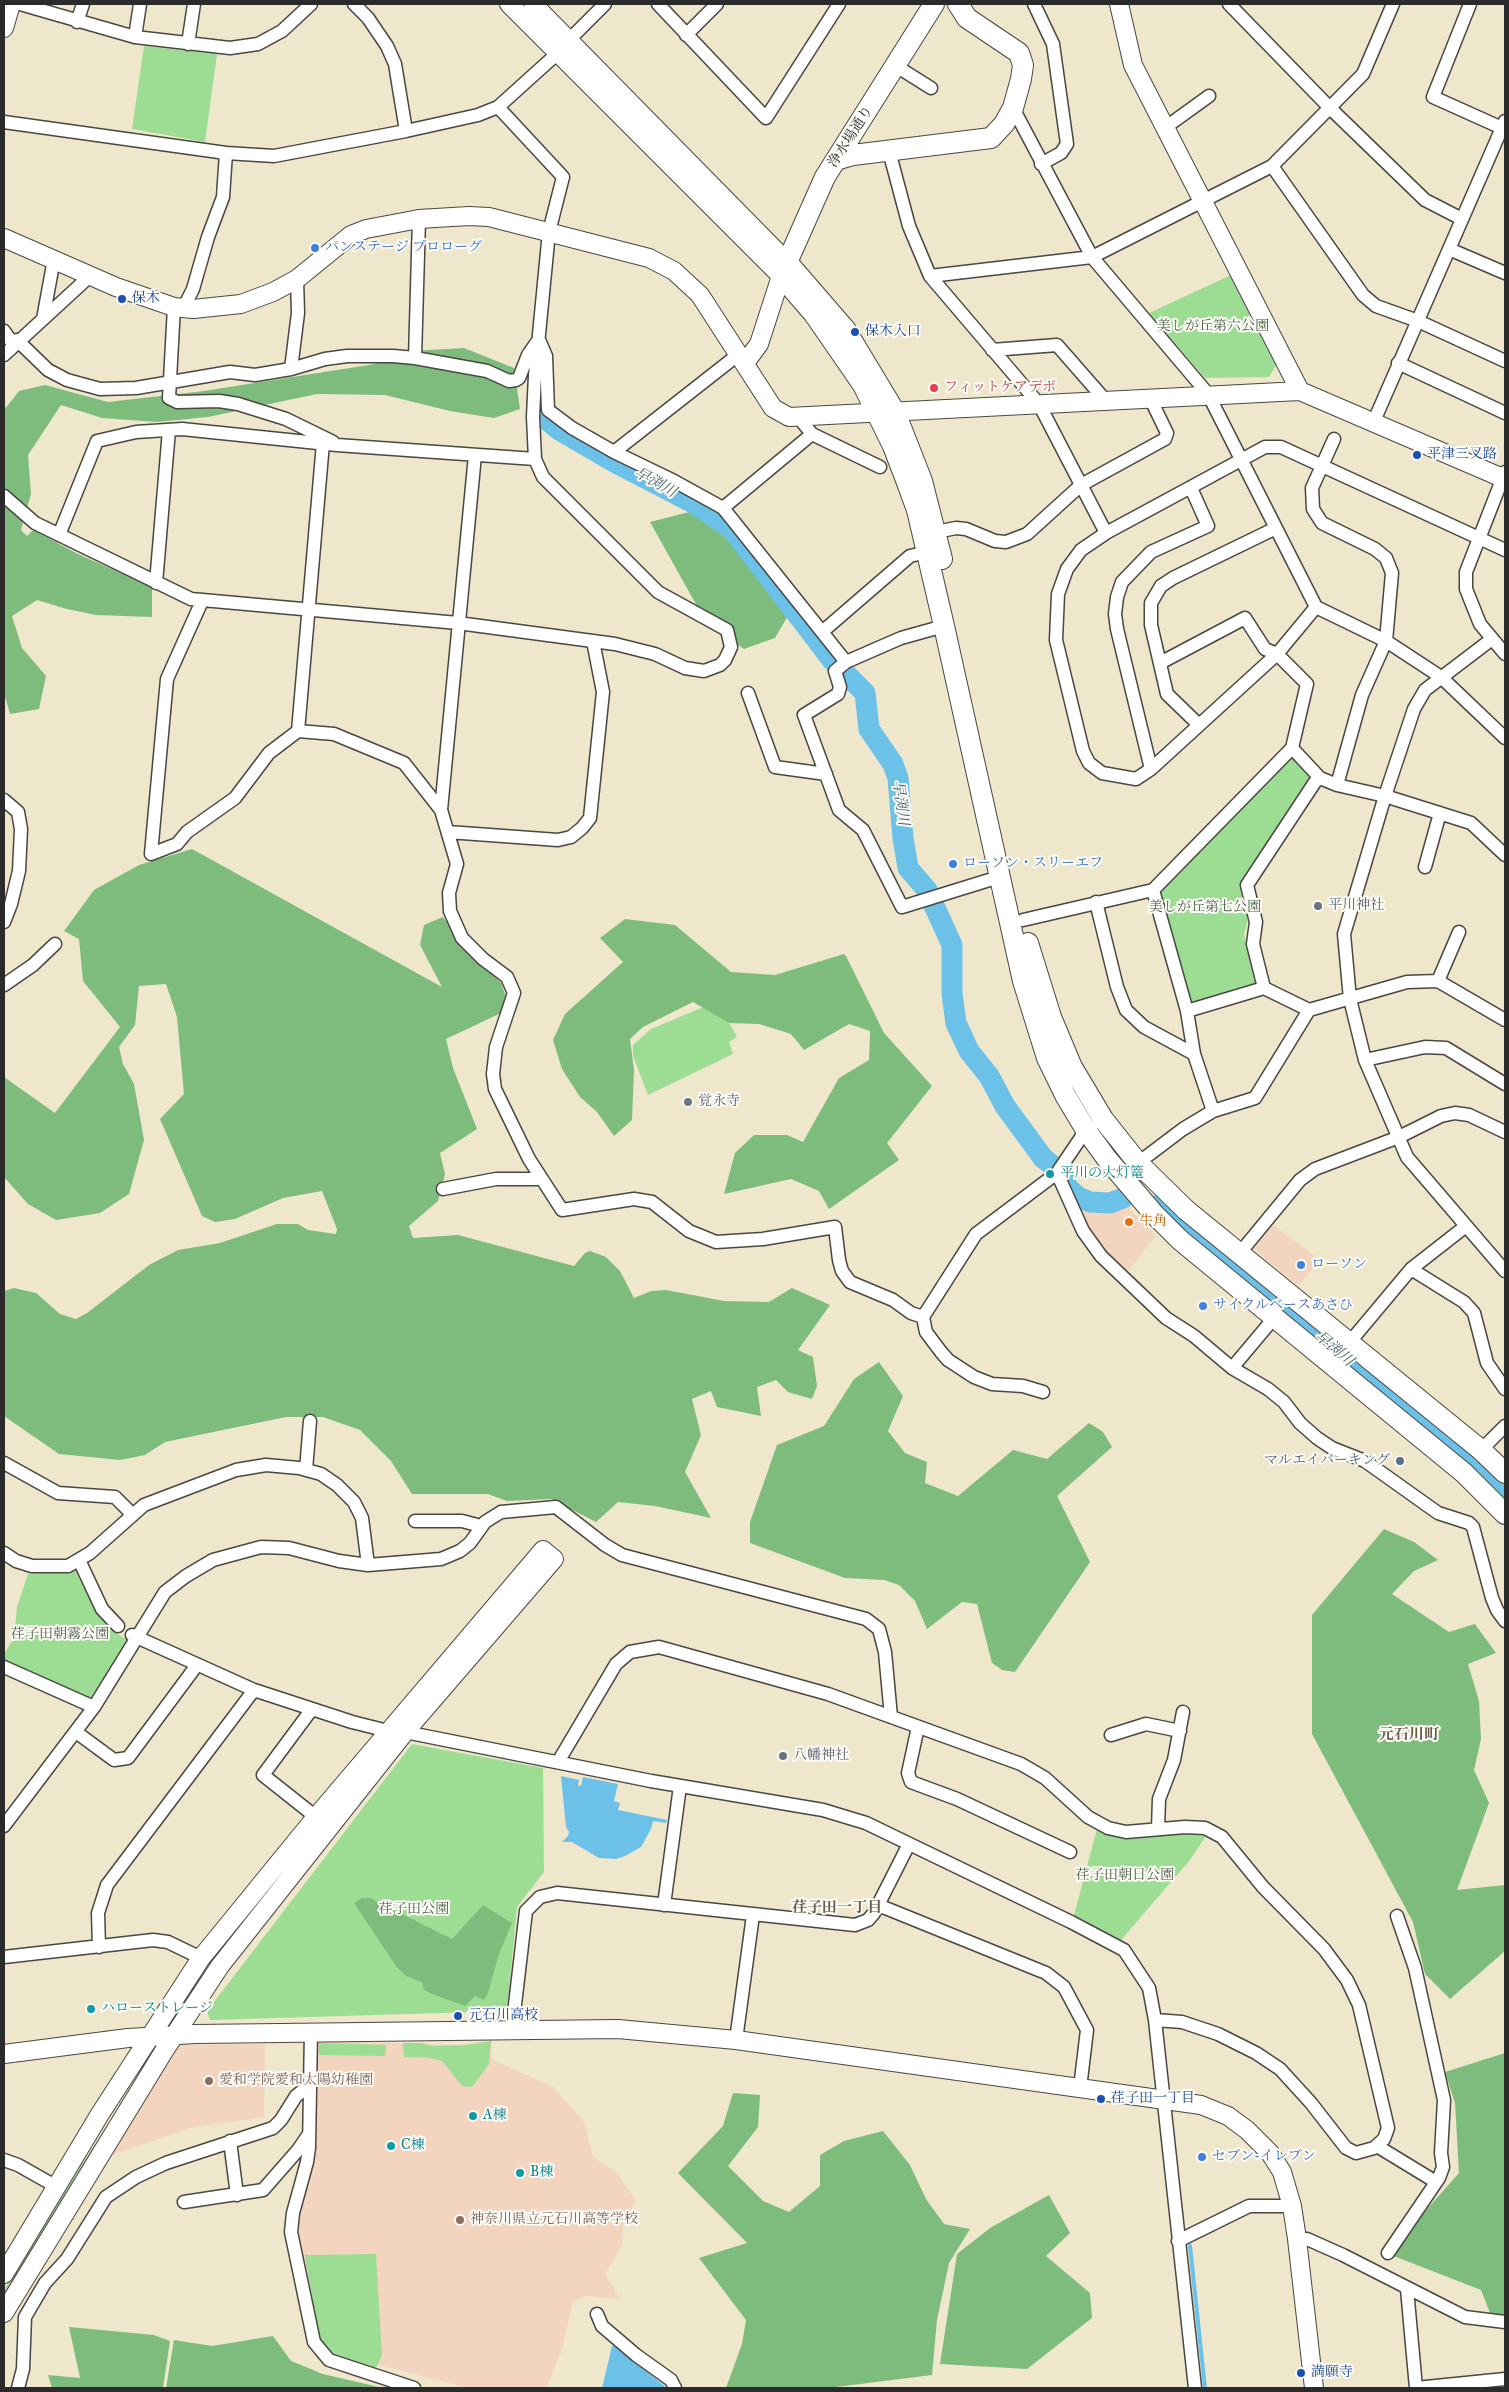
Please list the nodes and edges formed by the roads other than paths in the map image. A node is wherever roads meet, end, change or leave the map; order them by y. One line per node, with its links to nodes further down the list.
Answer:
1 (11, 4): 22 (street)
2 (20, 4): 21 (street)
3 (82, 4): 21 (street)
4 (140, 4): 24 (street)
5 (194, 4): 25 (street)
6 (311, 4): 25 (street)
7 (354, 4): 36 (street)
8 (509, 4): 26 (street)
9 (533, 4): 26 (street)
10 (605, 4): 26 (street)
11 (658, 4): 23 (street)
12 (717, 4): 23 (street)
13 (839, 4): 23 (street)
14 (934, 4): 27 (main road, 浄水場通り)
15 (958, 4): 31 (main road)
16 (1034, 4): 40 (street)
17 (1120, 4): 35 (street)
18 (1393, 4): 32 (street)
19 (1470, 4): 34 (street)
20 (1238, 6): 32 (street)
21 (78, 22): 24 (street)
22 (4, 28)
23 (686, 35)
24 (135, 37): 25 (street)
25 (188, 44)
26 (564, 46): 30 (street); 50 (street)
27 (896, 66): 28 (street); 39 (main road, 浄水場通り)
28 (931, 88)
29 (1209, 96): 35 (street)
30 (498, 108): 36 (street); 45 (street)
31 (1014, 108): 37 (main road); 40 (street)
32 (1330, 108): 41 (street); 44 (street)
33 (4, 122): 38 (street)
34 (1504, 124): 44 (street)
35 (1166, 128): 42 (street)
36 (406, 131): 38 (street)
37 (889, 151): 39 (main road); 53 (street)
38 (226, 153): 55 (street)
39 (836, 160): 50 (main road, 浄水場通り)
40 (1041, 164): 48 (street)
41 (1272, 166): 42 (street); 57 (street)
42 (1202, 200): 48 (street); 69 (street)
43 (419, 219): 45 (street); 54 (street); 63 (street)
44 (1462, 219): 47 (street)
45 (549, 232): 59 (street); 64 (street)
46 (4, 238): 49 (street)
47 (1449, 249): 51 (street); 57 (street)
48 (1092, 257): 53 (street); 70 (street)
49 (54, 258): 52 (street); 56 (street)
50 (784, 269): 64 (street); 74 (main road)
51 (1505, 273)
52 (91, 275): 55 (street); 56 (street)
53 (930, 276): 61 (street)
54 (297, 279): 55 (street); 67 (street)
55 (179, 308): 68 (street)
56 (42, 319): 60 (street)
57 (1418, 321): 65 (street); 66 (street)
58 (4, 331): 60 (street)
59 (539, 340): 63 (street); 83 (street); 85 (street)
60 (15, 342): 62 (street); 68 (street)
61 (992, 350): 72 (street); 73 (street)
62 (4, 355)
63 (415, 358): 67 (street)
64 (742, 358): 76 (street); 83 (street)
65 (1505, 360)
66 (1398, 363): 75 (street); 77 (street)
67 (291, 369): 68 (street)
68 (168, 389): 82 (street)
69 (1300, 391): 70 (street); 77 (street)
70 (1208, 394): 71 (street); 86 (street)
71 (1150, 398): 72 (street); 90 (street)
72 (1106, 401): 73 (street)
73 (1039, 404): 74 (street); 90 (street)
74 (887, 412): 76 (street); 95 (main road); 100 (main road)
75 (1505, 413)
76 (799, 418): 79 (street)
77 (1374, 421): 89 (street)
78 (170, 430): 81 (street); 97 (street); 101 (street)
79 (812, 434): 88 (street); 93 (street)
80 (1334, 439): 87 (street)
81 (323, 443): 82 (street); 104 (street)
82 (338, 445): 84 (street)
83 (614, 452): 93 (street)
84 (475, 455): 85 (street); 105 (street)
85 (535, 459): 109 (street)
86 (1242, 459): 87 (street); 91 (street); 94 (street)
87 (1322, 465): 98 (street); 110 (street)
88 (880, 467)
89 (1504, 476): 98 (street)
90 (1081, 485): 95 (street); 96 (street)
91 (1191, 488): 96 (street); 121 (street)
92 (4, 496): 97 (street)
93 (723, 508): 107 (street)
94 (1276, 528): 103 (street); 113 (street)
95 (936, 532): 135 (main road)
96 (1106, 533): 121 (street)
97 (59, 535): 101 (street)
98 (1478, 538): 99 (street); 108 (street)
99 (1505, 550)
100 (927, 552): 106 (main road); 107 (street)
101 (156, 583): 102 (street)
102 (202, 601): 104 (street); 118 (street)
103 (1316, 607): 110 (street); 111 (street)
104 (307, 609): 105 (street); 118 (street)
105 (458, 624): 109 (street); 127 (street)
106 (944, 626): 114 (street); 132 (main road)
107 (822, 632): 114 (street)
108 (1492, 639): 112 (street); 115 (street)
109 (593, 641): 129 (street)
110 (1386, 641): 115 (street); 124 (street)
111 (1277, 654): 113 (street); 117 (street); 120 (street)
112 (1505, 654)
113 (1160, 662): 117 (street)
114 (841, 666): 122 (street)
115 (1441, 677): 119 (street); 125 (street)
116 (748, 693): 122 (street)
117 (1199, 725): 121 (street)
118 (298, 731): 127 (street)
119 (1505, 738)
120 (1292, 748): 123 (street); 133 (street)
121 (1151, 769)
122 (826, 774): 132 (street)
123 (1320, 778): 124 (street); 141 (street)
124 (1337, 784): 125 (street)
125 (1385, 796): 128 (street); 142 (street)
126 (4, 800): 136 (street)
127 (442, 810): 129 (street)
128 (1440, 813): 130 (street); 131 (street)
129 (448, 832): 156 (street)
130 (1505, 855)
131 (1425, 866)
132 (999, 877): 152 (main road)
133 (1153, 890): 134 (street); 144 (street)
134 (1096, 902): 135 (street); 146 (street)
135 (1023, 920): 150 (main road)
136 (4, 922)
137 (1458, 932): 139 (street)
138 (55, 944): 140 (street)
139 (1438, 981): 142 (street); 145 (street)
140 (4, 985)
141 (1264, 988): 143 (street); 144 (street)
142 (1350, 999): 143 (street); 147 (street)
143 (1309, 1010): 149 (street)
144 (1187, 1011): 146 (street)
145 (1505, 1020)
146 (1194, 1054): 149 (street)
147 (1365, 1060): 148 (street); 153 (street)
148 (1505, 1084)
149 (1214, 1111): 154 (street)
150 (1103, 1119): 152 (street); 154 (main road)
151 (1503, 1126): 153 (street)
152 (1086, 1130): 155 (street); 163 (main road)
153 (1399, 1138): 158 (street); 159 (street)
154 (1138, 1163): 159 (main road)
155 (1061, 1168): 162 (street); 165 (street)
156 (542, 1179): 157 (street); 162 (street)
157 (443, 1189)
158 (1466, 1226): 160 (street); 161 (street)
159 (1239, 1254): 164 (main road)
160 (1411, 1269): 164 (street); 166 (street)
161 (1505, 1272)
162 (923, 1317): 167 (street)
163 (1274, 1318): 165 (street); 174 (main road)
164 (1349, 1343): 170 (main road)
165 (1232, 1368): 181 (street)
166 (1505, 1389)
167 (1043, 1392)
168 (310, 1421): 172 (street)
169 (1505, 1426): 170 (street)
170 (1481, 1450): 173 (main road)
171 (4, 1463): 175 (street)
172 (306, 1470): 175 (street); 180 (street)
173 (1505, 1474)
174 (1505, 1514)
175 (133, 1515): 179 (street)
176 (415, 1522): 177 (street)
177 (481, 1526): 180 (street); 190 (street)
178 (4, 1553): 179 (street)
179 (79, 1560): 182 (street)
180 (368, 1565): 183 (street)
181 (1505, 1621)
182 (118, 1626)
183 (135, 1637): 184 (street); 187 (street)
184 (197, 1665): 186 (street); 194 (street)
185 (4, 1667): 187 (street)
186 (254, 1690): 188 (street); 207 (street)
187 (94, 1707): 194 (street)
188 (312, 1709): 192 (street); 198 (street)
189 (1183, 1712): 193 (street)
190 (891, 1717): 191 (street); 196 (street)
191 (918, 1727): 200 (street); 202 (street)
192 (397, 1731): 192 (street); 196 (street); 198 (street); 213 (street)
193 (1180, 1731): 195 (street); 200 (street)
194 (76, 1732): 199 (street)
195 (1111, 1736)
196 (558, 1762): 197 (street)
197 (680, 1786): 201 (street); 203 (street)
198 (316, 1816): 209 (street)
199 (4, 1826)
200 (1158, 1829): 222 (street)
201 (909, 1844): 204 (street); 210 (street)
202 (1070, 1852)
203 (664, 1905): 205 (street); 211 (street)
204 (878, 1905): 205 (street); 218 (street)
205 (753, 1915): 215 (street)
206 (1397, 1916): 224 (street)
207 (99, 1947): 208 (street); 209 (street)
208 (4, 1957)
209 (201, 1958): 214 (street)
210 (1155, 2020): 219 (street); 222 (street)
211 (512, 2030): 212 (street); 215 (street)
212 (310, 2031): 213 (street); 217 (street)
213 (174, 2036): 214 (street); 234 (street)
214 (149, 2037): 216 (street); 225 (street)
215 (736, 2040): 218 (street)
216 (4, 2054)
217 (310, 2085): 220 (street); 221 (street)
218 (1080, 2088): 219 (street)
219 (1163, 2099): 228 (street); 230 (street)
220 (309, 2134): 226 (street); 239 (street)
221 (230, 2141): 226 (street); 238 (street)
222 (1377, 2146): 224 (street)
223 (4, 2160): 225 (street)
224 (1436, 2182): 231 (street)
225 (57, 2187): 232 (street)
226 (237, 2195): 227 (street)
227 (184, 2202)
228 (1292, 2206): 229 (street); 230 (street)
229 (1298, 2239): 233 (street); 242 (street)
230 (1178, 2241): 241 (street)
231 (1388, 2253)
232 (4, 2274)
233 (1407, 2289): 236 (street); 237 (street)
234 (4, 2313)
235 (597, 2314): 240 (street)
236 (1505, 2322)
237 (1505, 2379)
238 (18, 2388)
239 (414, 2388)
240 (675, 2388)
241 (1195, 2388)
242 (1314, 2388)

